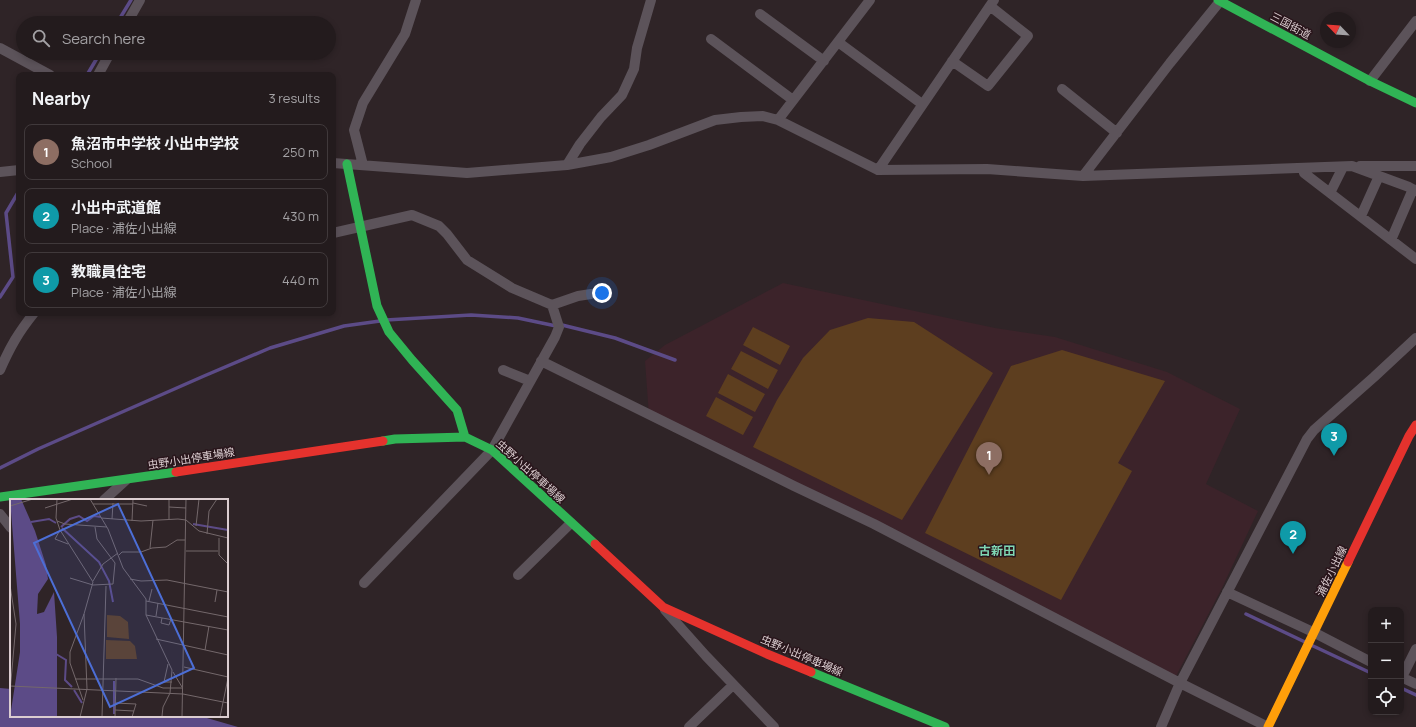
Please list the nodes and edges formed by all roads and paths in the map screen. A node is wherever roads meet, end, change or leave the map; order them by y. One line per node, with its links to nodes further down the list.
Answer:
1 (140, 0): 8 (street)
2 (416, 0): 29 (street)
3 (651, 0): 30 (street)
4 (870, 0): 11 (street)
5 (1220, 0): 20 (main road, 三国街道); 26 (street)
6 (992, 3): 17 (street); 17 (street)
7 (760, 14): 16 (street)
8 (131, 16)
9 (1416, 21): 20 (street)
10 (711, 39): 22 (street)
11 (838, 42): 16 (street); 24 (street)
12 (0, 48): 13 (street)
13 (16, 57)
14 (22, 60): 18 (street)
15 (106, 60): 19 (street)
16 (824, 60): 22 (street)
17 (952, 61): 24 (street)
18 (44, 72)
19 (100, 72)
20 (1370, 81): 23 (main road, 三国街道)
21 (1062, 89): 26 (street)
22 (794, 100): 25 (street)
23 (1416, 103)
24 (922, 104): 34 (street)
25 (778, 120): 30 (street); 34 (street)
26 (1116, 133): 37 (street)
27 (336, 163): 28 (street)
28 (347, 164): 29 (street); 42 (main road)
29 (363, 164): 30 (street)
30 (567, 165)
31 (1416, 166): 32 (street)
32 (1348, 167): 37 (street); 38 (street); 40 (street)
33 (16, 170): 35 (street)
34 (878, 170): 37 (street)
35 (0, 172)
36 (1304, 173): 40 (street)
37 (1083, 176)
38 (1379, 176): 39 (street); 41 (street)
39 (1414, 190): 44 (street)
40 (1330, 193): 41 (street)
41 (1361, 216): 44 (street)
42 (360, 228): 43 (street); 47 (street); 55 (main road)
43 (336, 232)
44 (1391, 240): 45 (street)
45 (1416, 258)
46 (590, 294): 47 (street)
47 (552, 305): 50 (street)
48 (32, 316): 51 (street)
49 (1416, 338): 65 (street)
50 (541, 360): 53 (street); 72 (street)
51 (0, 370)
52 (503, 370): 53 (street)
53 (530, 381): 56 (street)
54 (1416, 425): 67 (main road, 浦佐小出線)
55 (465, 437): 56 (main road, 虫野小出停車場線); 57 (main road, 虫野小出停車場線)
56 (492, 450): 61 (main road, 虫野小出停車場線); 64 (street)
57 (126, 480): 58 (main road, 虫野小出停車場線); 59 (street)
58 (0, 497)
59 (105, 499)
60 (0, 514): 62 (street)
61 (571, 523): 63 (street); 66 (main road, 虫野小出停車場線)
62 (10, 527)
63 (518, 575)
64 (364, 583)
65 (1227, 592): 67 (street); 72 (street)
66 (663, 607): 74 (street); 77 (main road, 虫野小出停車場線)
67 (1314, 635): 69 (street); 79 (main road, 浦佐小出線)
68 (1416, 650): 70 (street)
69 (1368, 661)
70 (1404, 672)
71 (1404, 678): 73 (street)
72 (1180, 683): 78 (street); 79 (street)
73 (1416, 684)
74 (733, 685): 75 (street); 76 (street)
75 (689, 727)
76 (774, 727)
77 (945, 727)
78 (1161, 727)
79 (1268, 727)

